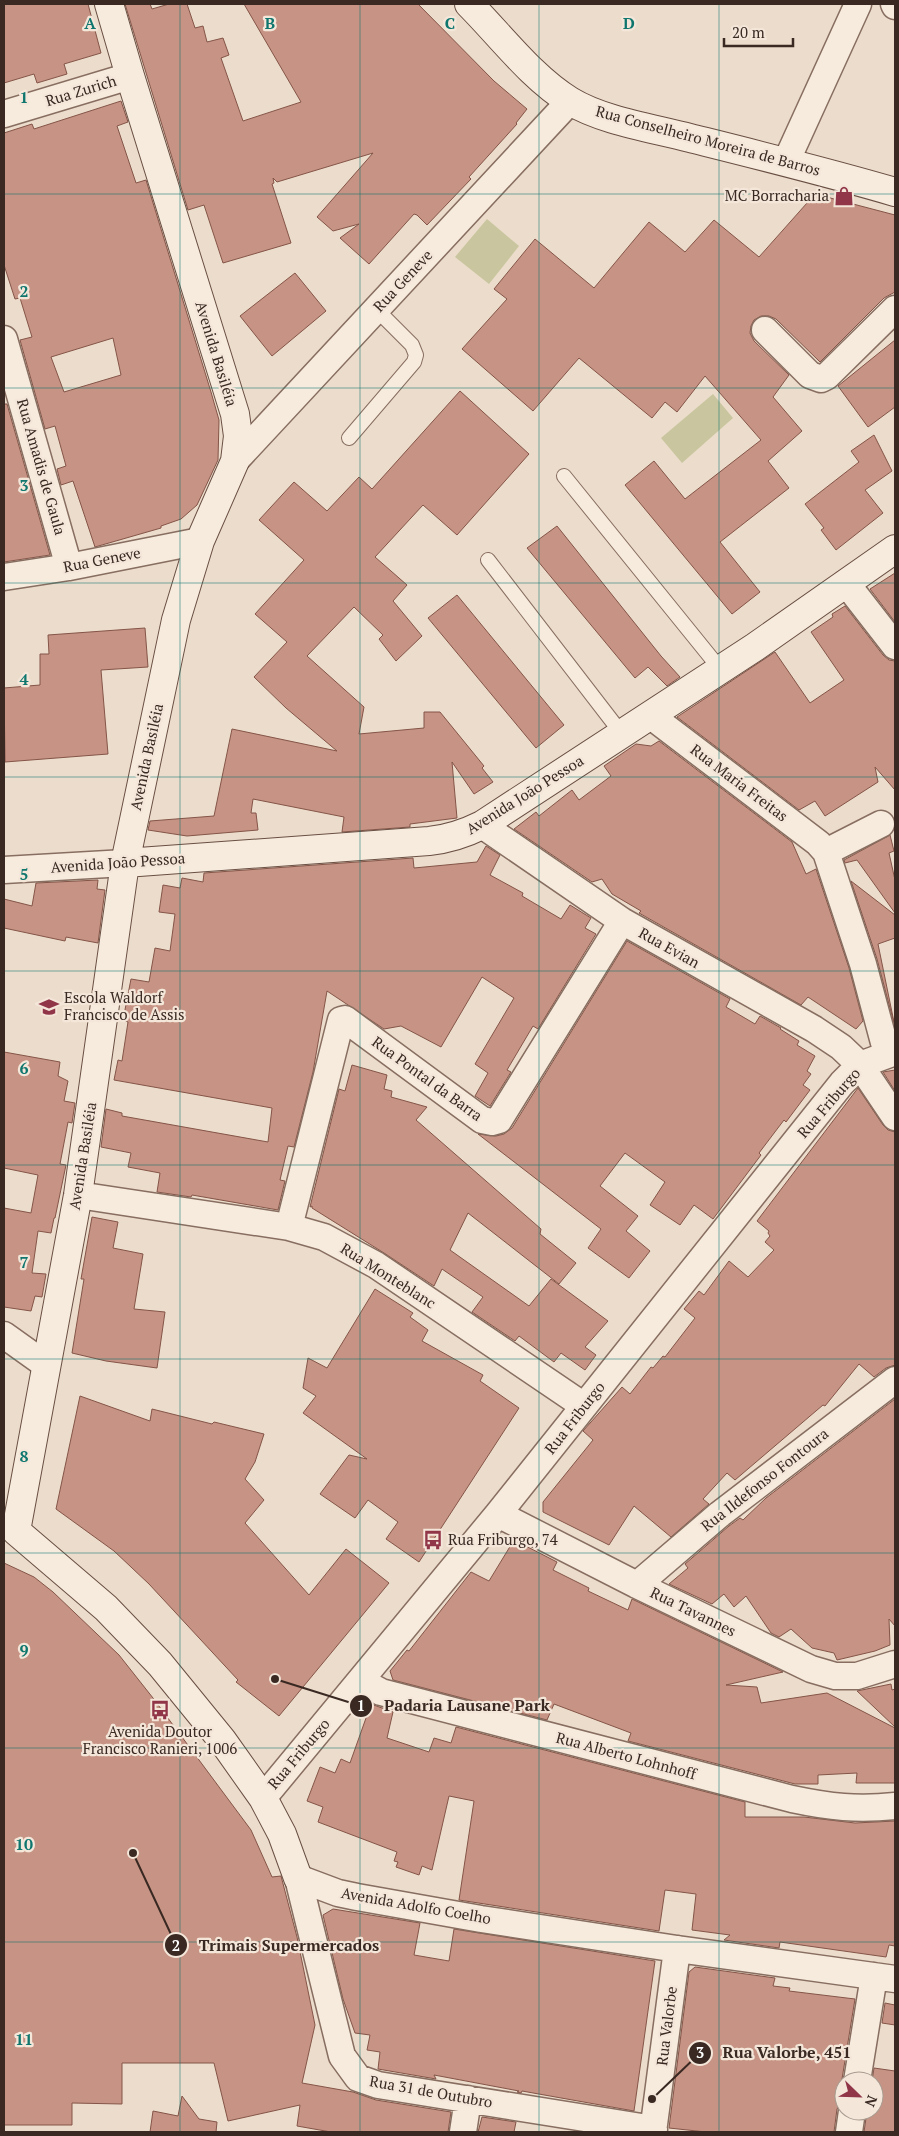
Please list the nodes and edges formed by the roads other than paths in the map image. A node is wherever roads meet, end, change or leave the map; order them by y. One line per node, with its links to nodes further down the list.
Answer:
1 (109, 4): 4 (street, Avenida Basiléia)
2 (469, 4): 5 (street, Rua Conselheiro Moreira de Barros)
3 (858, 4): 7 (street)
4 (130, 76): 6 (street, Rua Zurich); 15 (street, Avenida Basiléia)
5 (570, 101): 7 (street, Rua Conselheiro Moreira de Barros); 10 (street, Rua Geneve)
6 (4, 114)
7 (786, 162): 8 (street, Rua Conselheiro Moreira de Barros)
8 (895, 192)
9 (895, 309): 11 (street)
10 (377, 310): 14 (lane); 15 (street, Rua Geneve)
11 (764, 330)
12 (4, 339): 13 (street, Rua Amadis de Gaula)
13 (10, 385): 20 (street, Rua Amadis de Gaula)
14 (349, 438)
15 (235, 460): 17 (street, Avenida Basiléia)
16 (564, 476): 24 (lane)
17 (200, 541): 20 (street, Rua Geneve); 30 (street, Avenida Basiléia)
18 (895, 549): 22 (street, Avenida João Pessoa)
19 (488, 560): 26 (lane)
20 (69, 567): 21 (street, Rua Geneve)
21 (4, 578)
22 (846, 583): 23 (street); 24 (street, Avenida João Pessoa)
23 (895, 646)
24 (721, 670): 25 (street, Avenida João Pessoa)
25 (651, 716): 26 (street, Avenida João Pessoa); 29 (street, Rua Maria Freitas)
26 (622, 734): 28 (street, Avenida João Pessoa)
27 (881, 824): 29 (street)
28 (482, 825): 30 (street, Avenida João Pessoa); 32 (street, Rua Evian)
29 (826, 852): 33 (street, Rua Maria Freitas)
30 (125, 863): 31 (street, Avenida João Pessoa); 36 (street, Avenida Basiléia)
31 (4, 870)
32 (622, 921): 34 (street, Rua Evian); 37 (street, Rua Pontal da Barra)
33 (891, 1053): 34 (street, Rua Friburgo)
34 (860, 1065): 35 (street, Rua Evian); 41 (street, Rua Friburgo)
35 (895, 1117)
36 (78, 1195): 37 (street, Rua Monteblanc); 39 (street, Avenida Basiléia)
37 (288, 1227): 41 (street, Rua Monteblanc)
38 (4, 1335): 39 (street)
39 (46, 1365): 43 (street, Avenida Basiléia)
40 (895, 1380): 44 (street, Rua Ildefonso Fontoura)
41 (584, 1406): 42 (street, Rua Friburgo)
42 (498, 1514): 44 (street, Rua Tavannes); 46 (street, Rua Friburgo)
43 (10, 1533): 47 (street)
44 (637, 1584): 45 (street, Rua Tavannes)
45 (895, 1664)
46 (361, 1681): 47 (street, Rua Friburgo); 48 (street, Rua Alberto Lohnhoff)
47 (264, 1798): 49 (street)
48 (895, 1806)
49 (298, 1878): 50 (street, Avenida Adolfo Coelho); 51 (street, Rua 31 de Outubro)
50 (338, 1893): 51 (street); 52 (street, Avenida Adolfo Coelho)
51 (307, 1913): 55 (street, Rua 31 de Outubro)
52 (677, 1949): 53 (street, Avenida Adolfo Coelho); 56 (street, Rua Valorbe)
53 (884, 1978): 54 (street)
54 (860, 2071)
55 (468, 2099): 56 (street, Rua 31 de Outubro); 57 (street)
56 (654, 2131)
57 (463, 2132)

